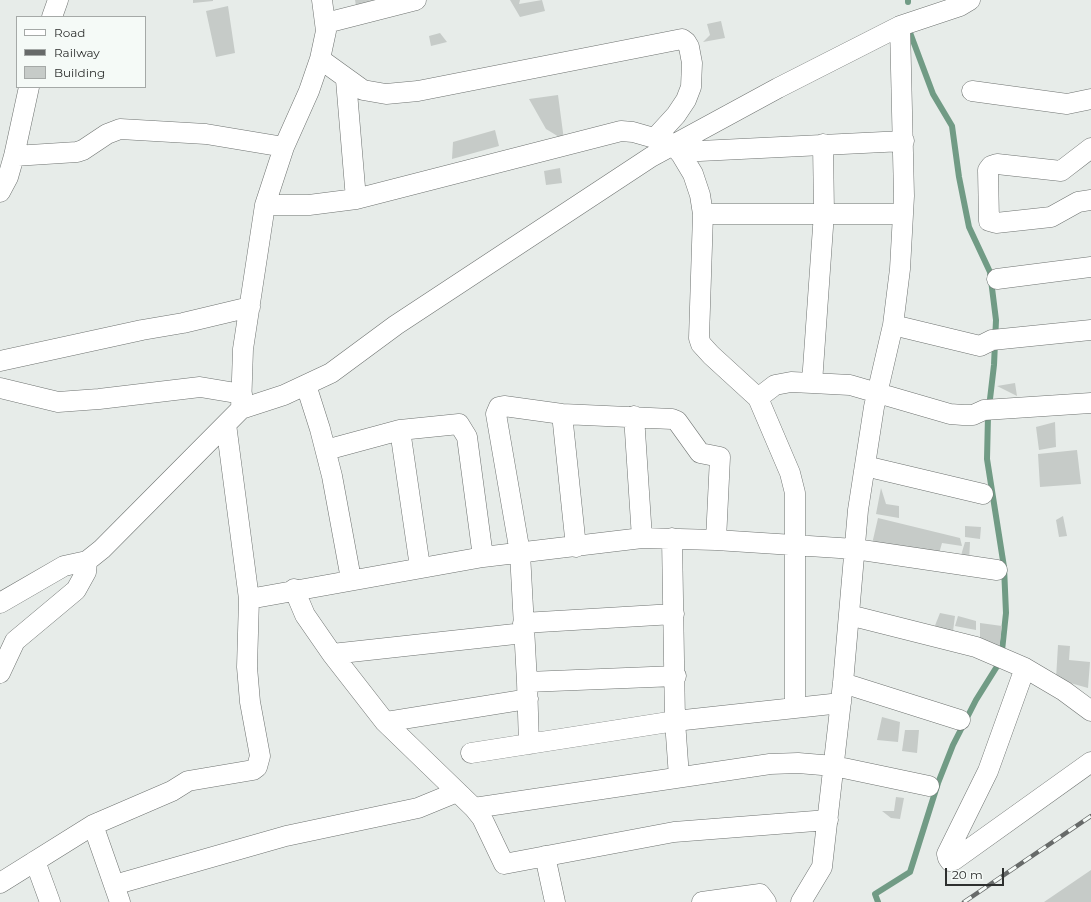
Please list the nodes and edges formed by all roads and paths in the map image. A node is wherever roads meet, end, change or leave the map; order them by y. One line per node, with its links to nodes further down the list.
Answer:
1 (58, 0): 5 (street)
2 (322, 0): 6 (street)
3 (416, 0): 6 (street)
4 (970, 0): 7 (street)
5 (52, 16)
6 (326, 23): 8 (street)
7 (900, 26): 14 (street); 17 (street)
8 (320, 59): 9 (street); 16 (street)
9 (346, 80): 13 (street); 21 (street)
10 (29, 88): 19 (street)
11 (972, 91): 12 (street)
12 (1091, 99)
13 (655, 138): 17 (street); 21 (street)
14 (904, 140): 15 (street); 26 (street)
15 (822, 144): 17 (street); 24 (street)
16 (284, 147): 19 (street); 23 (street)
17 (677, 148): 25 (street); 34 (street)
18 (1091, 148): 22 (street)
19 (14, 156): 20 (street)
20 (0, 192)
21 (356, 200): 23 (street)
22 (1091, 200)
23 (265, 205): 29 (street)
24 (824, 213): 25 (street); 26 (street); 33 (street)
25 (703, 214): 37 (street)
26 (903, 214): 30 (street)
27 (1091, 267): 28 (street)
28 (997, 279)
29 (250, 306): 32 (street); 38 (street)
30 (893, 325): 31 (street); 36 (street)
31 (1091, 330)
32 (0, 361)
33 (812, 383): 36 (street); 37 (street)
34 (306, 385): 38 (street); 44 (street)
35 (0, 388): 38 (street)
36 (877, 394): 39 (street); 45 (street)
37 (758, 398): 50 (street)
38 (241, 401): 42 (street)
39 (1091, 403)
40 (562, 414): 41 (street); 51 (street); 53 (street)
41 (634, 416): 47 (street); 49 (street)
42 (226, 424): 55 (street); 60 (street)
43 (400, 430): 44 (street); 54 (street); 56 (street)
44 (326, 450): 58 (street)
45 (865, 466): 46 (street); 52 (street)
46 (983, 494)
47 (642, 538): 48 (street); 51 (street)
48 (672, 538): 49 (street); 62 (street)
49 (716, 540): 50 (street)
50 (796, 544): 52 (street); 72 (street)
51 (576, 547): 53 (street)
52 (855, 549): 57 (street); 63 (street)
53 (520, 553): 54 (street); 64 (street)
54 (483, 557): 56 (street)
55 (86, 561): 61 (street); 67 (street)
56 (420, 567): 58 (street)
57 (997, 570)
58 (351, 579): 59 (street)
59 (294, 589): 60 (street); 65 (street)
60 (249, 598): 86 (street)
61 (0, 604)
62 (674, 614): 64 (street); 68 (street)
63 (849, 616): 66 (street); 69 (street)
64 (523, 628): 65 (street); 70 (street)
65 (332, 654): 76 (street)
66 (1025, 668): 73 (street); 79 (street)
67 (0, 672)
68 (676, 676): 70 (street); 75 (street)
69 (843, 683): 71 (street); 74 (street)
70 (527, 691): 76 (street); 77 (street)
71 (841, 703): 72 (street); 80 (street)
72 (795, 707): 75 (street)
73 (1091, 711)
74 (960, 720)
75 (675, 721): 77 (street); 81 (street)
76 (385, 722): 83 (street)
77 (529, 744): 78 (street)
78 (471, 752)
79 (1091, 762)
80 (834, 766): 81 (street); 82 (street); 85 (street)
81 (680, 777): 84 (street)
82 (929, 786)
83 (457, 792): 84 (street); 90 (street)
84 (474, 808): 87 (street)
85 (828, 820): 87 (street); 95 (street)
86 (93, 826): 88 (street); 90 (street)
87 (545, 856): 92 (street)
88 (34, 862): 89 (street); 91 (street)
89 (0, 883)
90 (117, 894)
91 (50, 902)
92 (555, 902)
93 (702, 902): 94 (street)
94 (766, 902)
95 (801, 902)

